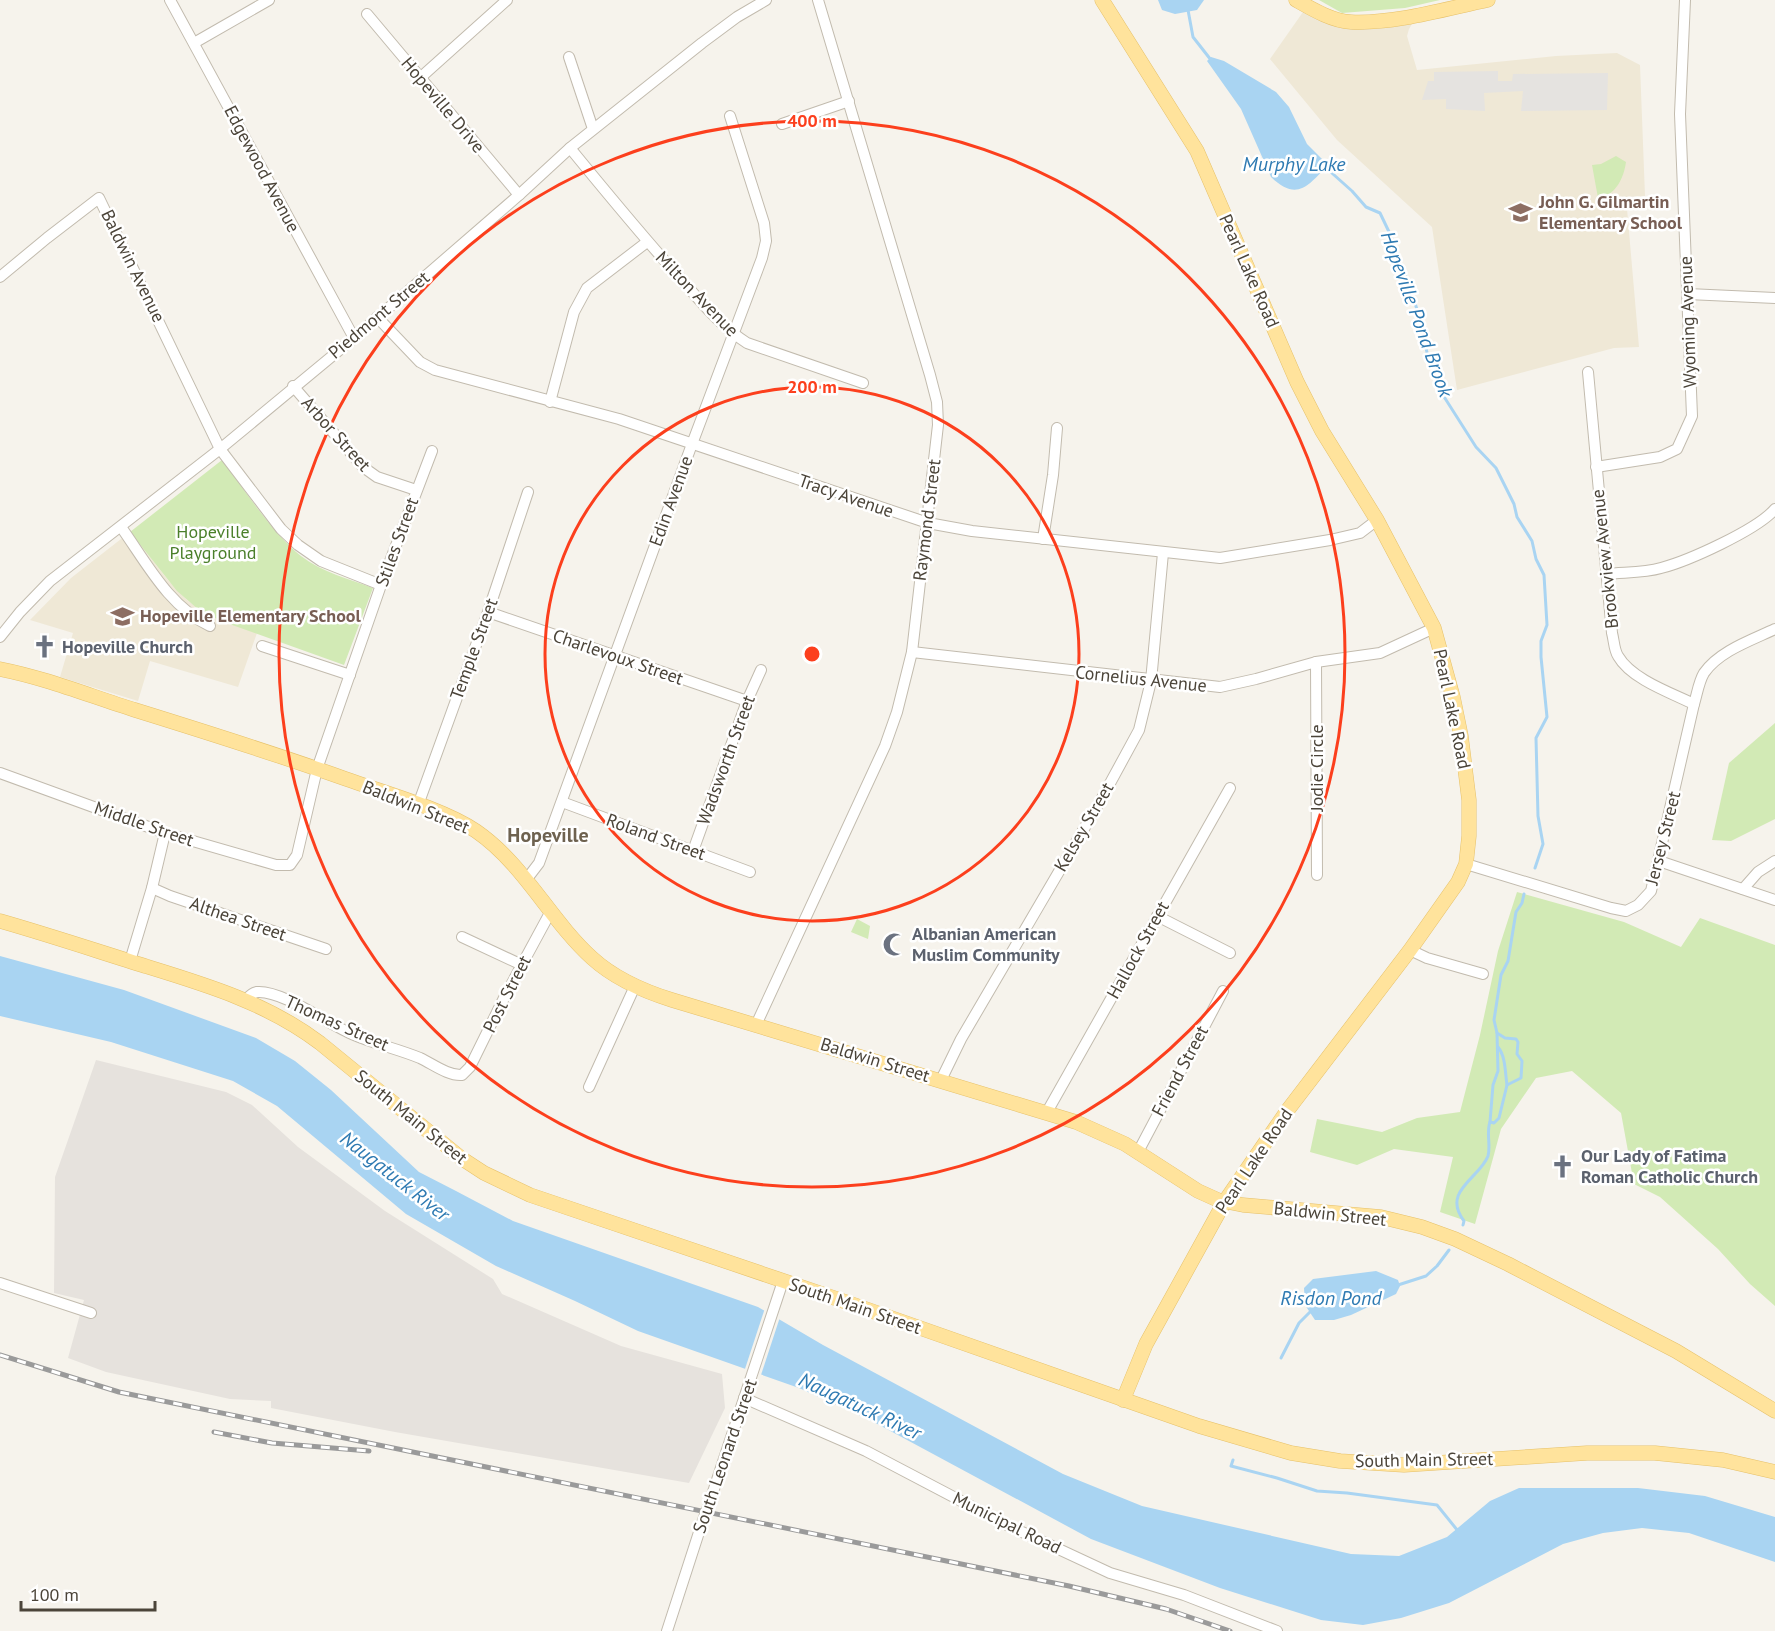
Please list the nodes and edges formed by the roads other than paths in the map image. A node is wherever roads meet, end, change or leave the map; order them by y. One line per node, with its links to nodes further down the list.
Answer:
1 (170, 0): 11 (street, Edgewood Avenue)
2 (269, 0): 11 (street)
3 (507, 0): 13 (street)
4 (766, 0): 17 (street, Piedmont Street)
5 (818, 0): 14 (street, Raymond Street)
6 (1102, 0): 39 (main road, Pearl Lake Road)
7 (1296, 0): 8 (main road)
8 (1488, 0)
9 (1685, 0): 22 (street, Wyoming Avenue)
10 (367, 14): 13 (street, Hopeville Drive)
11 (194, 43): 26 (street, Edgewood Avenue)
12 (569, 57): 17 (street)
13 (420, 78): 19 (street, Hopeville Drive)
14 (849, 101): 16 (street); 40 (street, Raymond Street)
15 (730, 116): 25 (street, Edin Avenue)
16 (782, 124)
17 (593, 129): 18 (street, Piedmont Street)
18 (570, 148): 19 (street, Piedmont Street); 20 (street, Milton Avenue)
19 (519, 195): 24 (street, Piedmont Street)
20 (647, 242): 25 (street, Milton Avenue); 30 (street)
21 (0, 277): 33 (street, Baldwin Avenue)
22 (1688, 294): 23 (street); 35 (street, Wyoming Avenue)
23 (1775, 298)
24 (377, 317): 26 (street, Piedmont Street); 30 (street, Tracy Avenue)
25 (734, 335): 28 (street, Milton Avenue); 32 (street, Edin Avenue)
26 (354, 338): 29 (street, Piedmont Street)
27 (1588, 372): 35 (street, Brookview Avenue)
28 (863, 382)
29 (293, 386): 33 (street, Piedmont Street); 36 (street, Arbor Street)
30 (550, 402): 32 (street, Tracy Avenue)
31 (1057, 428): 42 (street)
32 (692, 444): 40 (street, Tracy Avenue); 53 (street, Edin Avenue)
33 (219, 449): 41 (street, Piedmont Street); 45 (street)
34 (432, 451): 36 (street, Stiles Street)
35 (1596, 467): 44 (street, Brookview Avenue)
36 (416, 490): 45 (street, Stiles Street)
37 (528, 492): 46 (street, Temple Street)
38 (1775, 509): 44 (street)
39 (1377, 520): 43 (street, Tracy Avenue); 48 (main road, Pearl Lake Road)
40 (928, 523): 42 (street, Tracy Avenue); 52 (street, Raymond Street)
41 (121, 526): 47 (street); 50 (street, Piedmont Street)
42 (1043, 539): 43 (street, Tracy Avenue)
43 (1163, 553): 58 (street, Kelsey Street)
44 (1606, 574): 60 (street, Brookview Avenue)
45 (381, 585): 57 (street, Stiles Street)
46 (488, 612): 53 (street, Charlevoux Street); 65 (street, Temple Street)
47 (210, 626)
48 (1434, 628): 54 (street, Cornelius Avenue); 70 (main road, Pearl Lake Road)
49 (1775, 629): 60 (street, Jersey Street)
50 (0, 638)
51 (262, 646): 57 (street)
52 (912, 652): 58 (street, Cornelius Avenue); 91 (street, Raymond Street)
53 (615, 656): 59 (street, Charlevoux Street); 64 (street, Edin Avenue)
54 (1316, 662): 58 (street, Cornelius Avenue); 73 (street, Jodie Circle)
55 (0, 669): 61 (main road, Baldwin Street)
56 (761, 670): 59 (street, Wadsworth Street)
57 (350, 675): 61 (street, Stiles Street)
58 (1151, 681): 93 (street, Kelsey Street)
59 (747, 701): 67 (street, Wadsworth Street)
60 (1694, 704): 68 (street, Jersey Street)
61 (317, 769): 65 (main road, Baldwin Street); 71 (street, Stiles Street)
62 (0, 773): 66 (street, Middle Street)
63 (1230, 788): 79 (street, Hallock Street)
64 (562, 802): 67 (street, Roland Street); 74 (street, Edin Avenue)
65 (418, 805): 74 (main road, Baldwin Street)
66 (165, 833): 71 (street, Middle Street); 75 (street)
67 (693, 851): 72 (street, Roland Street)
68 (1659, 861): 70 (street, Jersey Street); 76 (street)
69 (1775, 861): 76 (street)
70 (1466, 864): 83 (main road, Pearl Lake Road)
71 (290, 865)
72 (750, 872)
73 (1317, 875)
74 (526, 880): 78 (main road, Baldwin Street)
75 (152, 888): 82 (street, Althea Street); 85 (street)
76 (1743, 889): 77 (street)
77 (1775, 900)
78 (551, 911): 86 (street, Post Street); 88 (main road, Baldwin Street)
79 (1157, 916): 84 (street); 95 (street, Hallock Street)
80 (0, 921): 85 (main road, South Main Street)
81 (462, 937): 86 (street)
82 (326, 949)
83 (1410, 950): 87 (street); 97 (main road, Pearl Lake Road)
84 (1230, 953)
85 (130, 961): 90 (main road, South Main Street)
86 (522, 965): 92 (street, Post Street)
87 (1483, 974)
88 (635, 986): 91 (main road, Baldwin Street); 94 (street)
89 (1223, 991): 96 (street, Friend Street)
90 (246, 1000): 92 (street, Thomas Street); 98 (main road, South Main Street)
91 (756, 1025): 93 (main road, Baldwin Street)
92 (462, 1075)
93 (941, 1080): 95 (main road, Baldwin Street)
94 (590, 1087)
95 (1047, 1112): 96 (main road, Baldwin Street)
96 (1138, 1152): 97 (main road, Baldwin Street)
97 (1225, 1202): 102 (main road, Pearl Lake Road); 103 (main road, Baldwin Street)
98 (783, 1281): 101 (street, South Leonard Street); 102 (main road, South Main Street)
99 (0, 1283): 100 (street)
100 (91, 1313)
101 (744, 1398): 105 (street, South Leonard Street, bridge); 106 (street, Municipal Road)
102 (1123, 1400): 104 (main road, South Main Street)
103 (1775, 1412)
104 (1775, 1472)
105 (667, 1631)
106 (1277, 1631)

